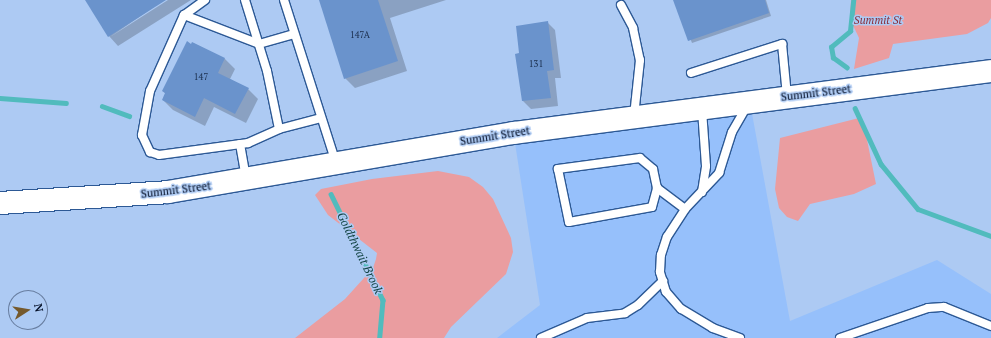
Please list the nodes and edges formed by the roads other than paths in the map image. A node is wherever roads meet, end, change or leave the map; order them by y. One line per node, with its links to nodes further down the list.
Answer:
1 (206, 0): 5 (lane)
2 (245, 0): 7 (lane)
3 (284, 0): 6 (lane)
4 (621, 5): 13 (lane)
5 (184, 15): 7 (lane); 16 (lane)
6 (294, 34): 7 (lane); 14 (lane)
7 (259, 44): 15 (lane)
8 (991, 71): 10 (main road, Summit Street)
9 (691, 73): 10 (lane)
10 (787, 97): 11 (main road, Summit Street)
11 (749, 102): 12 (main road, Summit Street); 20 (lane)
12 (702, 107): 13 (main road, Summit Street); 20 (lane)
13 (634, 116): 17 (main road, Summit Street)
14 (322, 118): 15 (lane); 17 (lane)
15 (279, 129): 16 (lane)
16 (240, 144): 18 (lane)
17 (337, 164): 18 (main road, Summit Street)
18 (247, 180): 21 (main road, Summit Street)
19 (657, 188): 19 (lane); 22 (lane)
20 (702, 193): 22 (lane)
21 (0, 203)
22 (685, 209): 23 (lane)
23 (663, 281): 25 (lane); 26 (lane)
24 (991, 326): 27 (lane)
25 (541, 338)
26 (740, 338)
27 (840, 338)

